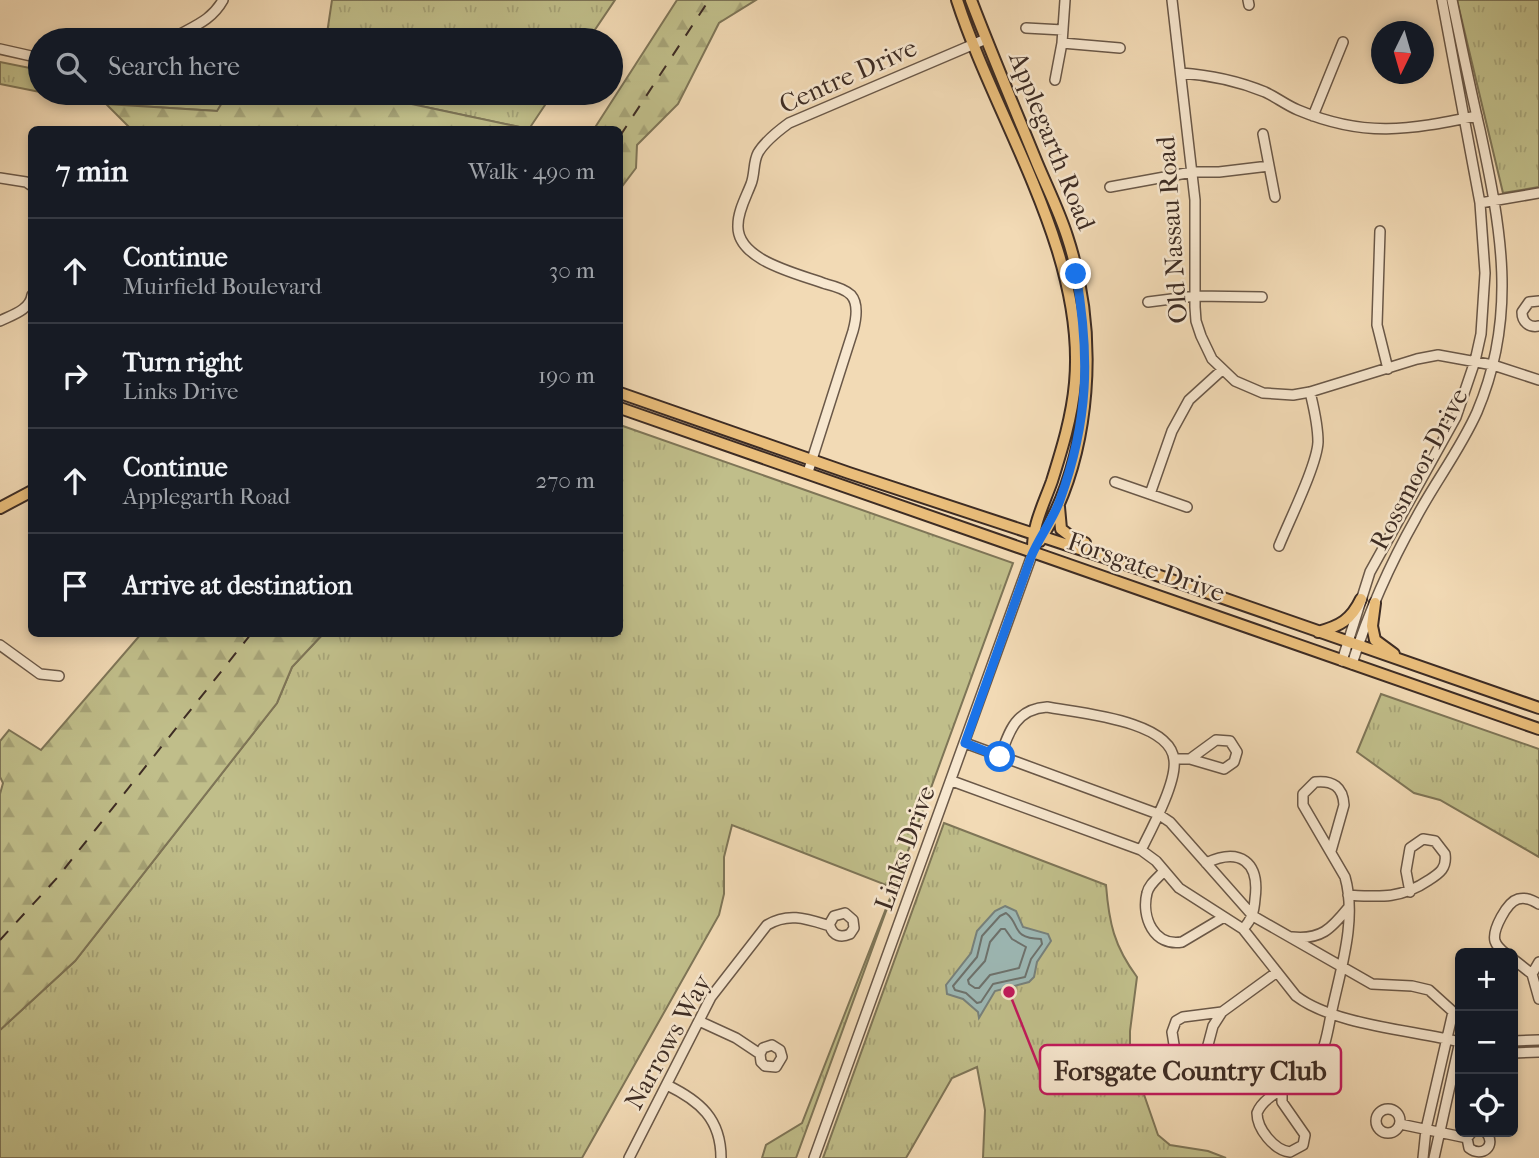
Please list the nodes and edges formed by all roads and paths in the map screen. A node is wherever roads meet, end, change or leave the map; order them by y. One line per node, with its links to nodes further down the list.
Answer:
1 (223, 0): 8 (street)
2 (957, 0): 14 (main road, Applegarth Road)
3 (971, 0): 11 (main road, Applegarth Road)
4 (1065, 0): 10 (street)
5 (1172, 0): 18 (street, Old Nassau Road)
6 (1442, 0): 22 (street, Rossmoor Drive)
7 (1452, 0): 21 (street, Rossmoor Drive)
8 (193, 28)
9 (1026, 28): 10 (street)
10 (1063, 30): 13 (street)
11 (986, 39): 14 (street, Centre Drive); 56 (main road, Applegarth Road)
12 (1343, 42): 20 (street)
13 (1062, 43): 15 (street); 19 (street)
14 (971, 44): 51 (street, Centre Drive); 60 (main road, Applegarth Road)
15 (1120, 48)
16 (0, 49): 17 (street)
17 (28, 55)
18 (1181, 74): 20 (street); 25 (street, Old Nassau Road)
19 (1055, 80)
20 (1313, 116): 22 (street)
21 (1477, 116): 22 (street); 31 (street, Rossmoor Drive)
22 (1464, 119): 32 (street, Rossmoor Drive)
23 (1263, 134): 24 (street)
24 (1269, 166): 25 (street); 30 (street)
25 (1192, 172): 28 (street); 34 (street, Old Nassau Road)
26 (0, 178): 27 (street)
27 (28, 183)
28 (1110, 187)
29 (1539, 193): 31 (street)
30 (1275, 197)
31 (1495, 201): 32 (street); 42 (street, Rossmoor Drive)
32 (1480, 203): 41 (street, Rossmoor Drive)
33 (1380, 231): 43 (street)
34 (1195, 296): 35 (street); 37 (street); 44 (street, Old Nassau Road)
35 (1262, 297)
36 (1539, 301): 40 (street)
37 (1148, 302)
38 (28, 305): 39 (street)
39 (0, 321)
40 (1539, 326)
41 (1475, 361): 42 (street, Old Nassau Road); 43 (street, Old Nassau Road); 49 (street, Rossmoor Drive)
42 (1493, 365): 45 (street, Old Nassau Road); 50 (street, Rossmoor Drive)
43 (1388, 369): 46 (street, Old Nassau Road)
44 (1222, 370): 46 (street, Old Nassau Road); 55 (street)
45 (1539, 380)
46 (1310, 392): 62 (street)
47 (623, 394): 51 (main road, Forsgate Drive)
48 (623, 409): 52 (main road, Forsgate Drive)
49 (1457, 417): 50 (street); 59 (street, Rossmoor Drive)
50 (1471, 423): 61 (street, Rossmoor Drive)
51 (811, 460): 52 (street, Centre Drive); 60 (main road, Forsgate Drive)
52 (808, 472): 63 (main road, Forsgate Drive)
53 (1115, 482): 55 (street)
54 (28, 493): 58 (main road)
55 (1150, 494): 57 (street)
56 (1060, 502): 60 (main road, Applegarth Road); 64 (main road)
57 (1186, 507)
58 (0, 508)
59 (1395, 526): 61 (street); 65 (street, Rossmoor Drive)
60 (1037, 535): 63 (main road, Applegarth Road); 64 (main road, Forsgate Drive)
61 (1407, 535): 66 (street, Rossmoor Drive)
62 (1279, 546)
63 (1033, 552): 70 (main road, Forsgate Drive); 75 (street, Links Drive)
64 (1131, 566): 67 (main road, Forsgate Drive)
65 (1361, 600): 67 (main road); 68 (street, Rossmoor Drive)
66 (1375, 603): 68 (street, Rossmoor Drive); 71 (main road)
67 (1318, 632): 68 (main road, Forsgate Drive)
68 (1353, 644): 70 (street, Rossmoor Drive); 71 (main road, Forsgate Drive)
69 (0, 645): 72 (street)
70 (1347, 662): 74 (main road, Forsgate Drive)
71 (1415, 666): 73 (main road, Forsgate Drive)
72 (60, 676)
73 (1539, 708)
74 (1539, 729)
75 (965, 743): 76 (street); 79 (street, Links Drive)
76 (1000, 757): 77 (street); 80 (street)
77 (1174, 759): 78 (street); 80 (street)
78 (1190, 759): 78 (street)
79 (951, 781): 81 (street); 123 (street, Links Drive)
80 (1158, 814): 81 (street); 83 (street)
81 (1141, 850): 84 (street)
82 (1331, 851): 82 (street); 86 (street)
83 (1206, 863): 89 (street); 89 (street)
84 (1164, 871): 90 (street); 90 (street)
85 (1410, 892): 85 (street); 86 (street)
86 (1348, 895): 88 (street)
87 (1539, 904): 94 (street)
88 (1349, 908): 93 (street); 97 (street)
89 (1253, 916): 92 (street); 93 (street)
90 (1224, 917): 92 (street)
91 (830, 923): 105 (street, Narrows Way)
92 (1243, 929): 98 (street)
93 (1286, 936): 97 (street)
94 (1500, 948)
95 (1539, 962): 99 (street)
96 (1518, 963): 99 (street)
97 (1341, 967): 102 (street); 103 (street)
98 (1277, 972): 101 (street); 103 (street)
99 (1532, 974): 100 (street)
100 (1539, 999)
101 (1222, 1012): 101 (street)
102 (1455, 1013)
103 (1331, 1014): 106 (street); 115 (street)
104 (1455, 1020): 106 (street)
105 (699, 1021): 112 (street); 114 (street, Narrows Way)
106 (1447, 1039): 108 (street); 117 (street)
107 (1539, 1040): 109 (street)
108 (1455, 1041)
109 (1518, 1041)
110 (1539, 1052): 111 (street)
111 (1518, 1053)
112 (760, 1054)
113 (1455, 1058): 117 (street)
114 (667, 1084): 121 (street, Narrows Way); 122 (street)
115 (1282, 1090): 115 (street)
116 (1400, 1124): 117 (street)
117 (1433, 1130): 118 (street); 124 (street); 125 (street)
118 (1455, 1133)
119 (1469, 1137): 120 (street)
120 (1490, 1137)
121 (629, 1158)
122 (722, 1158)
123 (814, 1158)
124 (1423, 1158)
125 (1434, 1158)

